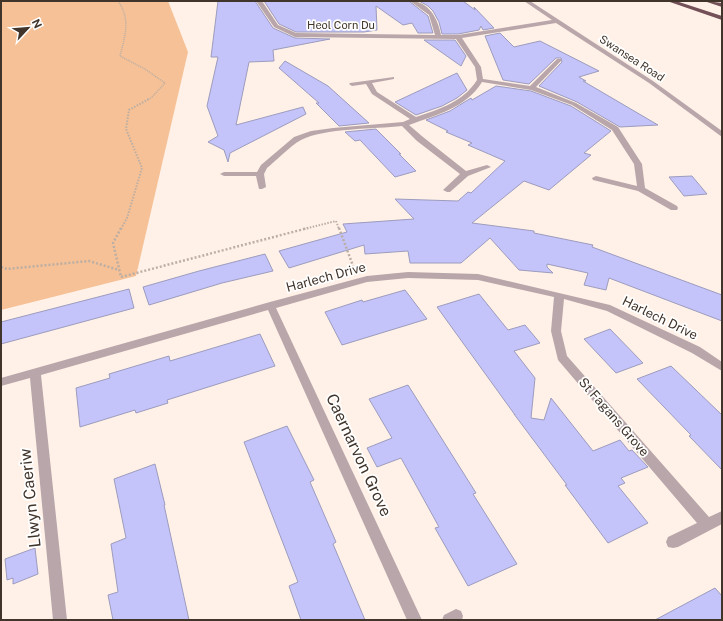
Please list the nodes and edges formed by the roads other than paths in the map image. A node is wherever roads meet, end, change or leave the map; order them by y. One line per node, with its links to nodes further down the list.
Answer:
1 (259, 1): 9 (street, Heol Corn Du)
2 (413, 1): 9 (street)
3 (527, 1): 8 (street, Swansea Road)
4 (670, 1): 7 (highway)
5 (709, 1): 6 (highway)
6 (722, 5)
7 (722, 18)
8 (556, 21): 10 (street, Heol Corn Du); 19 (street, Swansea Road)
9 (438, 36): 10 (street, Heol Corn Du)
10 (458, 37): 13 (street)
11 (559, 60): 16 (street)
12 (392, 78): 14 (street)
13 (480, 80): 16 (street); 17 (street)
14 (368, 82): 15 (street); 17 (street)
15 (352, 84)
16 (532, 88): 26 (street)
17 (416, 120): 18 (street)
18 (404, 124): 22 (street); 23 (street)
19 (722, 136)
20 (487, 167): 23 (street)
21 (224, 174): 22 (street)
22 (260, 174): 25 (street)
23 (465, 174): 27 (street)
24 (596, 178): 26 (street)
25 (262, 187)
26 (641, 189): 28 (street)
27 (447, 190)
28 (674, 208)
29 (559, 294): 30 (street, Harlech Drive); 31 (street, Harlech Drive); 35 (street, St Fagans Grove)
30 (270, 305): 32 (street, Harlech Drive); 38 (street, Caernarvon Grove)
31 (722, 367)
32 (35, 373): 33 (street, Harlech Drive); 37 (street, Llwyn Caeriw)
33 (1, 382)
34 (722, 517): 35 (street)
35 (707, 525): 36 (street)
36 (673, 542)
37 (60, 620)
38 (415, 620)

